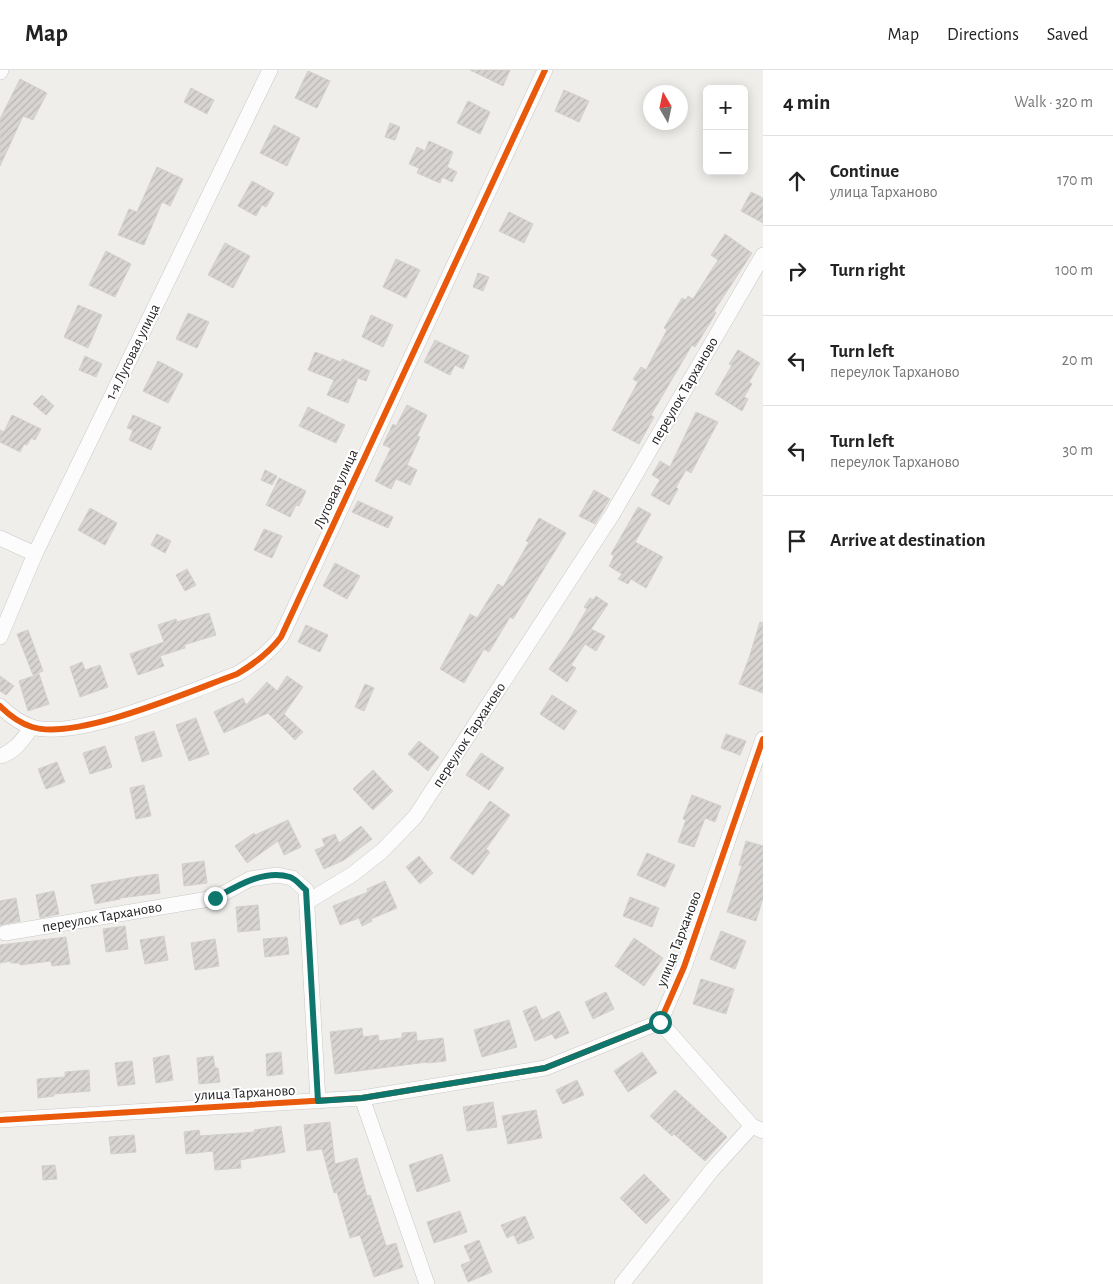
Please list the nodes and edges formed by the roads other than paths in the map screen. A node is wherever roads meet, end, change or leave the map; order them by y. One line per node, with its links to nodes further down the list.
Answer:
1 (270, 70): 5 (street, 1-я Луговая улица)
2 (544, 70): 8 (street, Луговая улица)
3 (763, 255): 11 (street, переулок Тарханово)
4 (0, 538): 5 (street)
5 (35, 554): 6 (street, 1-я Луговая улица)
6 (0, 637)
7 (0, 706): 8 (street, Луговая улица)
8 (32, 727): 10 (street)
9 (763, 739): 13 (street, улица Тарханово)
10 (0, 756)
11 (306, 902): 12 (street, переулок Тарханово); 15 (street)
12 (5, 933)
13 (660, 1022): 14 (street, улица Тарханово); 17 (street)
14 (362, 1098): 15 (street, улица Тарханово); 18 (street)
15 (318, 1101): 16 (street, улица Тарханово)
16 (0, 1120)
17 (757, 1129): 19 (street)
18 (427, 1284)
19 (622, 1284)

